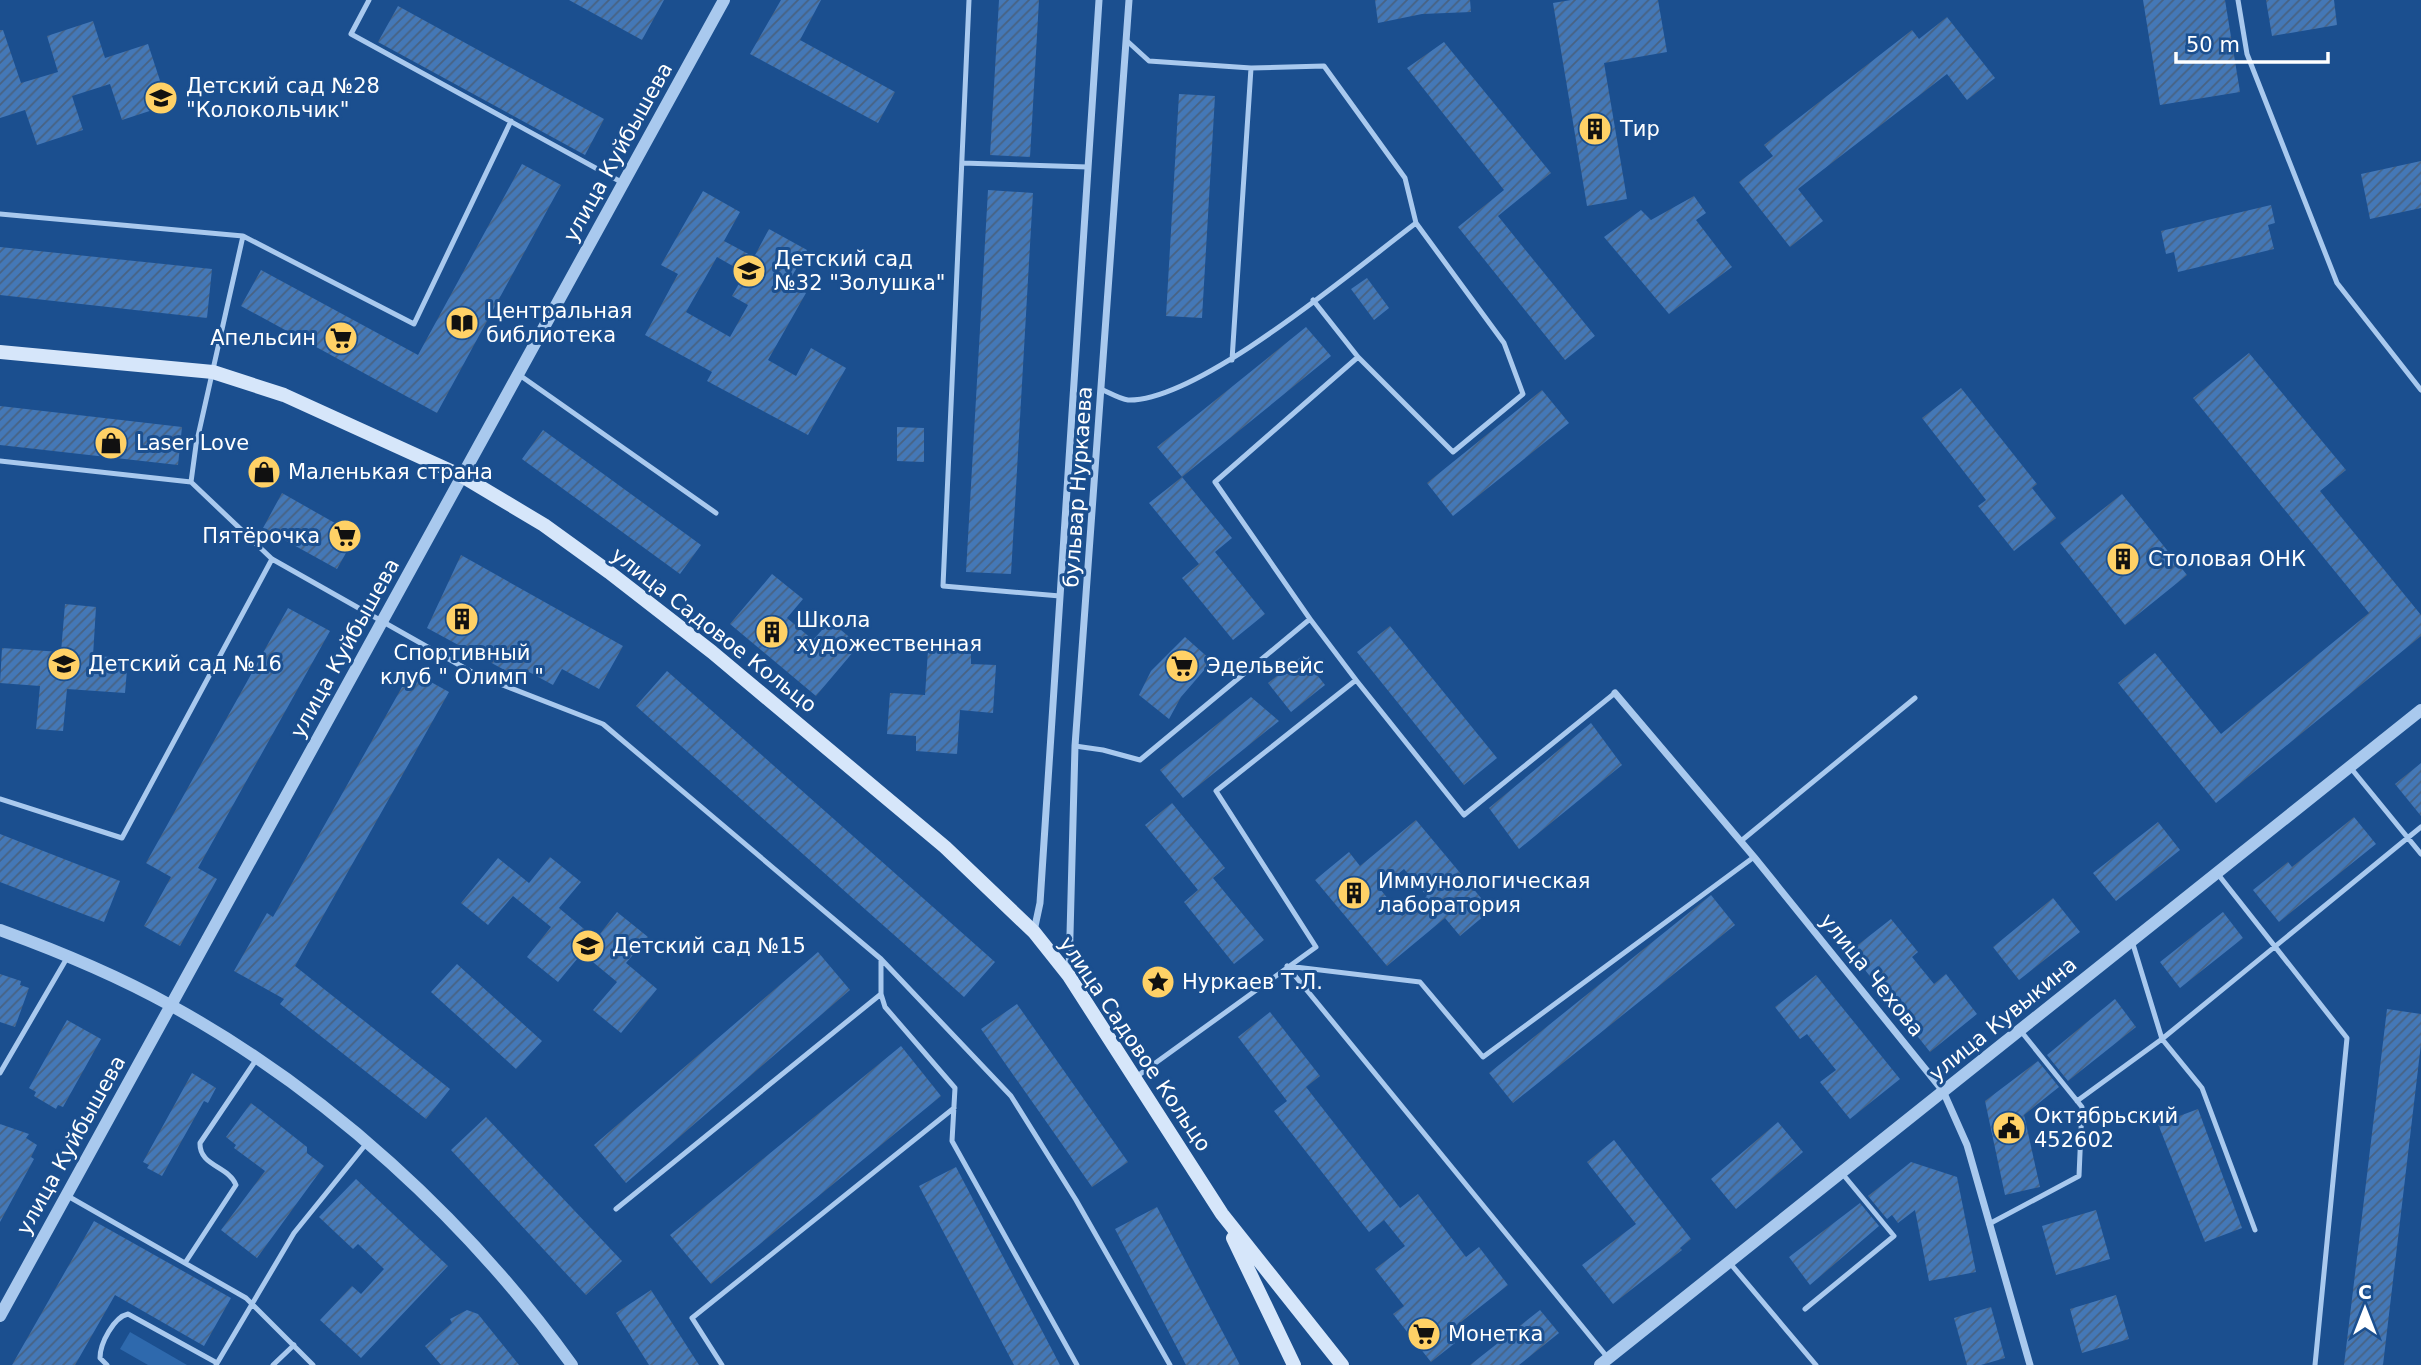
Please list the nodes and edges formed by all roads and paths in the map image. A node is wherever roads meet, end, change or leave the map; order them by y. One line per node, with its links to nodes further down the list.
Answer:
1 (369, 0): 9 (lane)
2 (724, 0): 12 (street, улица Куйбышева)
3 (969, 0): 10 (lane)
4 (1099, 0): 11 (street, бульвар Нуркаева)
5 (1129, 0): 7 (street, бульвар Нуркаева)
6 (2238, 0): 23 (lane)
7 (1126, 40): 8 (lane); 22 (street, бульвар Нуркаева)
8 (1251, 68): 14 (lane); 19 (lane)
9 (511, 121): 12 (lane); 15 (lane)
10 (962, 163): 11 (lane); 29 (lane)
11 (1088, 167): 29 (street, бульвар Нуркаева)
12 (623, 183): 21 (street, улица Куйбышева)
13 (0, 214): 15 (lane)
14 (1416, 223): 16 (lane); 18 (lane)
15 (243, 236): 20 (lane)
16 (1313, 300): 18 (lane); 19 (lane)
17 (0, 352): 20 (main road, улица Садовое Кольцо)
18 (1358, 357): 30 (lane)
19 (1232, 360): 22 (lane)
20 (213, 372): 25 (main road, улица Садовое Кольцо); 26 (lane)
21 (518, 374): 25 (street, улица Куйбышева); 27 (lane)
22 (1103, 390): 36 (street, бульвар Нуркаева)
23 (2421, 390)
24 (0, 461): 26 (lane)
25 (462, 476): 31 (street, улица Куйбышева); 46 (main road, улица Садовое Кольцо)
26 (191, 482): 28 (lane)
27 (716, 513)
28 (272, 559): 31 (lane); 38 (lane)
29 (1060, 596): 46 (street, бульвар Нуркаева)
30 (1310, 620): 32 (lane); 36 (lane)
31 (383, 621): 50 (lane); 54 (street, улица Куйбышева)
32 (1356, 680): 33 (lane); 51 (lane)
33 (1615, 693): 41 (street, улица Чехова)
34 (1915, 698): 41 (lane)
35 (2421, 710): 37 (street, улица Кувыкина)
36 (1075, 746): 52 (street, бульвар Нуркаева)
37 (2349, 767): 40 (lane); 44 (street, улица Кувыкина)
38 (0, 799)
39 (2421, 827): 40 (lane)
40 (2407, 838): 42 (lane); 48 (lane)
41 (1741, 841): 43 (street, улица Чехова)
42 (2421, 855)
43 (1754, 857): 51 (lane); 60 (street, улица Чехова)
44 (2217, 873): 47 (street, улица Кувыкина); 48 (lane)
45 (0, 930): 49 (street)
46 (1034, 932): 52 (main road, улица Садовое Кольцо)
47 (2132, 941): 55 (street, улица Кувыкина); 56 (lane)
48 (2275, 947): 56 (lane); 89 (lane)
49 (68, 956): 54 (street); 58 (lane)
50 (881, 959): 53 (lane); 84 (lane)
51 (1287, 966): 59 (lane); 76 (lane)
52 (1069, 976): 59 (main road, улица Садовое Кольцо)
53 (881, 994): 62 (lane); 66 (lane)
54 (170, 1005): 57 (street); 65 (street, улица Куйбышева)
55 (2020, 1030): 60 (street, улица Кувыкина); 61 (lane)
56 (2162, 1039): 61 (lane); 69 (lane)
57 (256, 1059): 63 (street); 71 (lane)
58 (0, 1073)
59 (1135, 1079): 67 (main road, улица Садовое Кольцо)
60 (1942, 1091): 64 (street, улица Кувыкина); 68 (street, улица Чехова)
61 (2077, 1101): 68 (lane)
62 (954, 1108): 82 (lane); 83 (lane)
63 (366, 1144): 72 (lane); 81 (street)
64 (1841, 1172): 70 (street, улица Кувыкина); 73 (lane)
65 (66, 1195): 71 (lane); 74 (street, улица Куйбышева)
66 (616, 1209)
67 (1222, 1214): 85 (main road, улица Садовое Кольцо); 86 (main road, улица Садовое Кольцо)
68 (1989, 1224): 88 (street, улица Чехова)
69 (2255, 1230)
70 (1728, 1262): 76 (street, улица Кувыкина); 87 (lane)
71 (185, 1263): 72 (lane)
72 (252, 1303): 75 (lane); 77 (lane)
73 (1805, 1309)
74 (0, 1316)
75 (294, 1345): 79 (lane); 80 (lane)
76 (1602, 1363)
77 (217, 1364): 78 (lane)
78 (107, 1365)
79 (273, 1365)
80 (313, 1365)
81 (572, 1365)
82 (722, 1365)
83 (1077, 1365)
84 (1170, 1365)
85 (1294, 1365)
86 (1342, 1365)
87 (1816, 1365)
88 (2030, 1365)
89 (2315, 1365)

